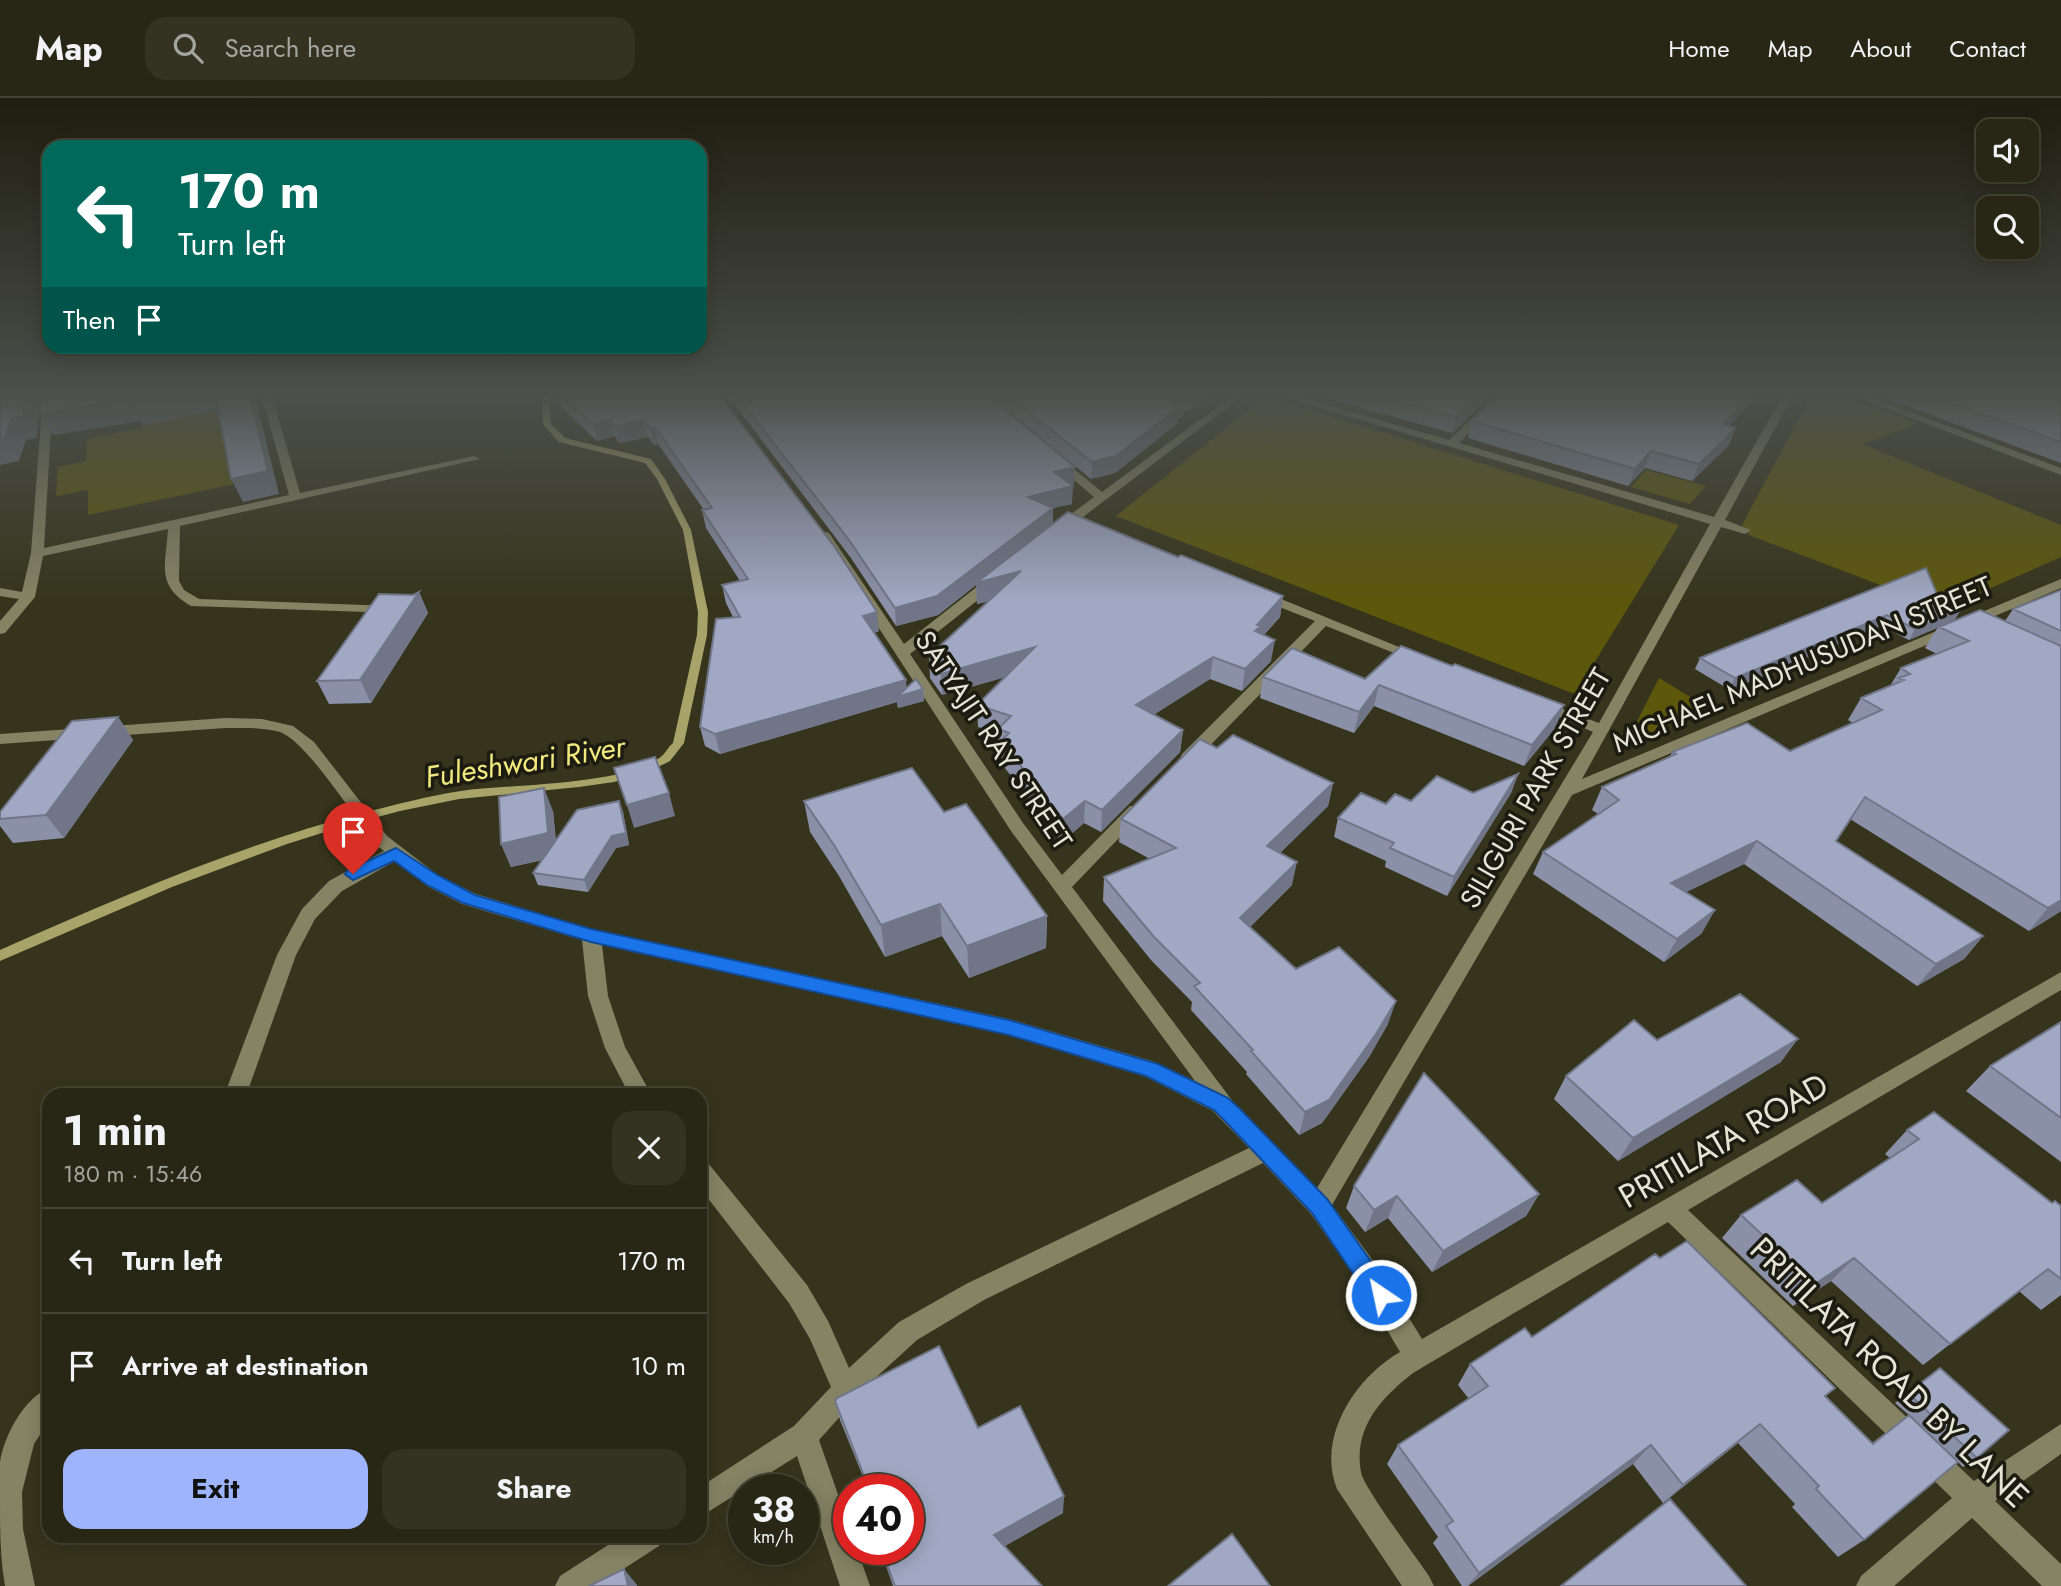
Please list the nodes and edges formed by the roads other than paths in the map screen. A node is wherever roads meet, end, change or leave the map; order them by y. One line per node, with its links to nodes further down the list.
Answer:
1 (43, 462): 17 (street)
2 (285, 462): 11 (street)
3 (458, 462): 11 (street)
4 (1060, 462): 10 (street)
5 (1148, 462): 10 (street)
6 (1510, 462): 13 (street)
7 (1750, 462): 13 (street, SILIGURI PARK STREET)
8 (2036, 462): 9 (street)
9 (2061, 472)
10 (1101, 497): 16 (street)
11 (295, 498): 14 (street)
12 (813, 520): 28 (street, SATYAJIT RAY STREET)
13 (1716, 523): 15 (street); 31 (street, SILIGURI PARK STREET)
14 (174, 524): 17 (street); 23 (street)
15 (1745, 530)
16 (1053, 534)
17 (37, 553): 22 (street)
18 (999, 576): 28 (street)
19 (2061, 583): 25 (street, MICHAEL MADHUSUDAN STREET)
20 (1244, 588): 24 (street)
21 (0, 592): 22 (street)
22 (28, 597): 26 (street)
23 (403, 610)
24 (1323, 621): 29 (street); 33 (street)
25 (1966, 623): 27 (street); 34 (street, MICHAEL MADHUSUDAN STREET)
26 (0, 630)
27 (1990, 634)
28 (903, 652): 37 (street, SATYAJIT RAY STREET)
29 (1427, 662)
30 (1527, 700): 31 (street)
31 (1601, 729): 34 (street, SILIGURI PARK STREET)
32 (0, 739): 36 (street)
33 (1176, 769)
34 (1563, 793): 45 (street, SILIGURI PARK STREET)
35 (1148, 799): 37 (street)
36 (388, 847): 38 (street); 40 (street)
37 (1063, 885): 42 (street, SATYAJIT RAY STREET)
38 (591, 936): 41 (street); 42 (street)
39 (2061, 980): 46 (street, PRITILATA ROAD)
40 (238, 1088)
41 (638, 1088)
42 (1231, 1114): 43 (street)
43 (1267, 1150): 45 (street); 48 (street)
44 (707, 1179): 48 (street)
45 (1319, 1206): 47 (street)
46 (1671, 1209): 47 (street, PRITILATA ROAD); 53 (street, PRITILATA ROAD BY LANE)
47 (1418, 1357): 59 (street, PRITILATA ROAD)
48 (846, 1392): 50 (street)
49 (42, 1407): 56 (street)
50 (804, 1436): 52 (street); 58 (street)
51 (2061, 1438): 53 (street)
52 (707, 1498)
53 (1972, 1500): 55 (street, PRITILATA ROAD BY LANE); 60 (street)
54 (638, 1543): 57 (street)
55 (2061, 1584)
56 (20, 1586)
57 (570, 1586)
58 (855, 1586)
59 (1419, 1586)
60 (1871, 1586)

